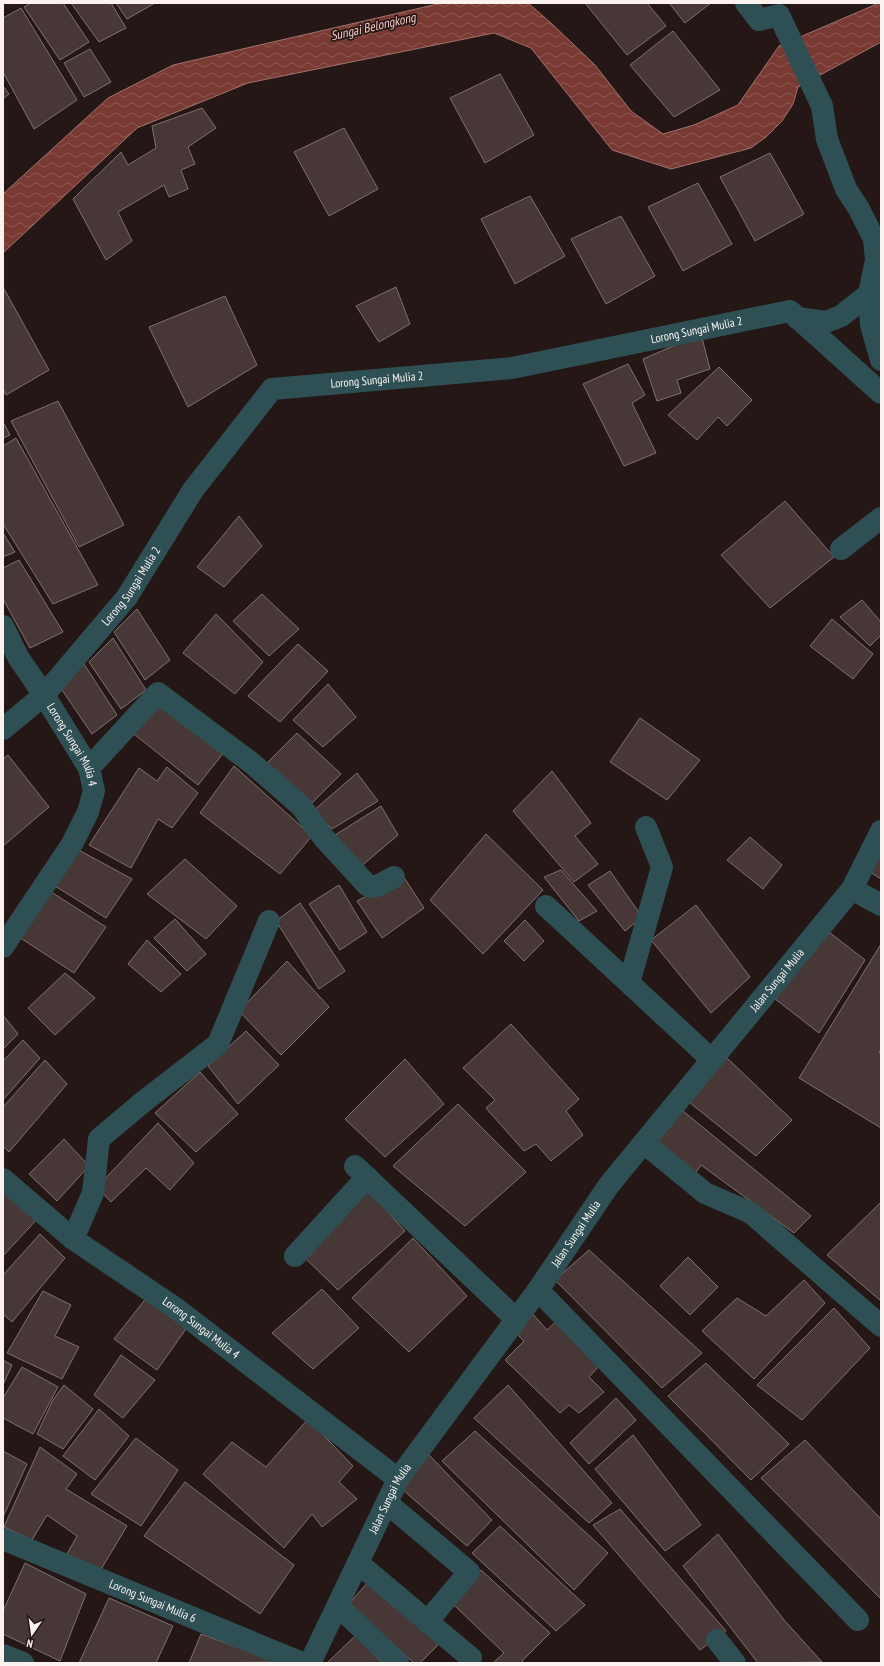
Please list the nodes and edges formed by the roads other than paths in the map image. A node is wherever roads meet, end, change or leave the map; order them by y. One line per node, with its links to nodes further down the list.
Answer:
1 (746, 3): 2 (street)
2 (869, 294): 3 (street); 4 (street)
3 (797, 318): 5 (street, Lorong Sungai Mulia 2); 9 (street, Lorong Sungai Mulia 2)
4 (881, 360)
5 (881, 393)
6 (881, 518): 7 (street)
7 (841, 548)
8 (3, 626): 9 (street, Lorong Sungai Mulia 4)
9 (44, 695): 10 (street, Lorong Sungai Mulia 2); 11 (street, Lorong Sungai Mulia 4)
10 (3, 729)
11 (89, 768): 14 (street); 19 (street, Lorong Sungai Mulia 4)
12 (646, 827): 20 (street)
13 (881, 831): 15 (street, Jalan Sungai Mulia)
14 (394, 877)
15 (852, 889): 16 (street); 21 (street, Jalan Sungai Mulia)
16 (881, 905)
17 (546, 906): 20 (street)
18 (269, 921): 24 (street)
19 (3, 947)
20 (629, 983): 21 (street)
21 (712, 1060): 22 (street, Jalan Sungai Mulia)
22 (644, 1143): 26 (street, Jalan Sungai Mulia); 28 (street)
23 (3, 1179): 24 (street, Lorong Sungai Mulia 4)
24 (73, 1239): 29 (street, Lorong Sungai Mulia 4)
25 (295, 1256): 27 (street)
26 (538, 1290): 27 (street, Jalan Sungai Mulia); 34 (street)
27 (516, 1319): 29 (street, Jalan Sungai Mulia)
28 (881, 1326)
29 (398, 1479): 30 (street, Jalan Sungai Mulia)
30 (387, 1503): 32 (street, Jalan Sungai Mulia); 35 (street)
31 (3, 1540): 40 (street, Lorong Sungai Mulia 6)
32 (358, 1563): 33 (street, Jalan Sungai Mulia); 35 (street)
33 (338, 1606): 41 (street, Jalan Sungai Mulia); 42 (street)
34 (858, 1620)
35 (427, 1622): 38 (street)
36 (717, 1640): 43 (street)
37 (3, 1654): 39 (street)
38 (471, 1658)
39 (23, 1663)
40 (302, 1663)
41 (310, 1663)
42 (398, 1663)
43 (735, 1663)

